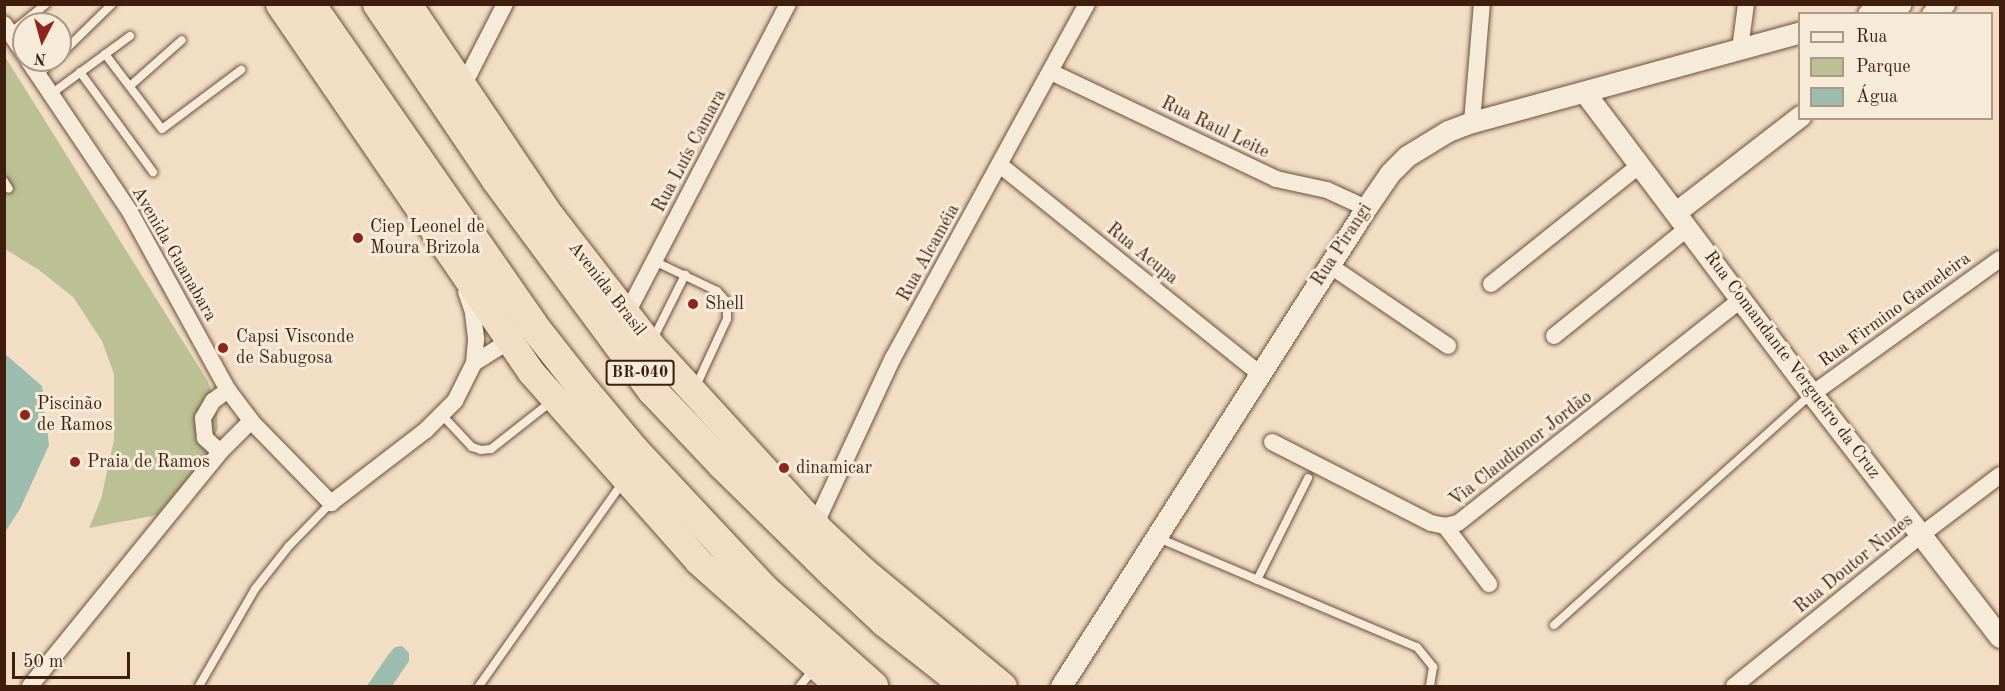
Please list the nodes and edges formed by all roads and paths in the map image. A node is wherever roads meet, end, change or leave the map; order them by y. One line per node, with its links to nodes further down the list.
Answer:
1 (46, 4): 14 (lane)
2 (112, 4): 18 (lane)
3 (279, 4): 39 (highway)
4 (310, 4): 78 (highway, BR-040)
5 (378, 4): 36 (highway, Avenida Brasil / BR-040)
6 (408, 4): 28 (highway, Avenida Brasil)
7 (506, 4): 28 (street)
8 (788, 4): 41 (street, Rua Luís Camara)
9 (1088, 4): 25 (street, Rua Alcaméia)
10 (1746, 4): 19 (street)
11 (1900, 4): 13 (street)
12 (1477, 7): 32 (street)
13 (1874, 12)
14 (7, 29)
15 (1798, 33): 19 (street, Rua Pirangi)
16 (130, 36): 20 (lane)
17 (182, 40): 27 (lane)
18 (72, 43)
19 (1740, 49): 29 (street, Rua Pirangi)
20 (105, 54): 24 (lane); 27 (lane)
21 (241, 70): 27 (lane)
22 (37, 72): 26 (street, Avenida Guanabara)
23 (42, 72): 26 (lane)
24 (80, 72): 30 (lane); 35 (lane)
25 (1051, 72): 33 (street, Rua Alcaméia); 37 (street, Rua Raul Leite)
26 (39, 75): 30 (street, Avenida Guanabara)
27 (130, 86)
28 (463, 86): 46 (highway, Avenida Brasil)
29 (1585, 93): 32 (street, Rua Pirangi); 34 (street, Rua Comandante Vergueiro da Cruz)
30 (51, 94): 53 (street, Avenida Guanabara)
31 (1798, 118): 38 (street)
32 (1472, 122): 37 (street, Rua Pirangi)
33 (1000, 165): 52 (street, Rua Acupa); 65 (street, Rua Alcaméia)
34 (1640, 165): 38 (street, Rua Comandante Vergueiro da Cruz); 44 (street)
35 (153, 172)
36 (496, 179): 65 (highway); 79 (highway, Avenida Brasil / BR-040)
37 (1366, 208): 42 (street, Rua Pirangi)
38 (1682, 220): 45 (street, Rua Comandante Vergueiro da Cruz); 47 (street)
39 (451, 257): 48 (highway); 51 (street)
40 (2001, 259): 55 (street, Rua Firmino Gameleira)
41 (654, 261): 43 (lane); 46 (street, Rua Luís Camara)
42 (1329, 266): 50 (street); 52 (street, Rua Pirangi)
43 (685, 275): 49 (lane); 54 (lane)
44 (1491, 284)
45 (1742, 299): 55 (street, Rua Comandante Vergueiro da Cruz); 66 (street, Via Claudionor Jordão)
46 (626, 315): 49 (highway, Avenida Brasil)
47 (1554, 336)
48 (509, 341): 51 (street); 56 (highway)
49 (650, 345): 54 (highway, Avenida Brasil)
50 (1448, 346)
51 (474, 363): 57 (street)
52 (1260, 374): 68 (street, Rua Pirangi)
53 (228, 390): 58 (street, Avenida Guanabara); 60 (street)
54 (693, 393): 65 (highway, Avenida Brasil)
55 (1812, 393): 67 (street, Rua Comandante Vergueiro da Cruz); 71 (lane)
56 (554, 400): 57 (lane); 63 (highway)
57 (442, 416): 64 (street)
58 (251, 421): 60 (street); 64 (street, Avenida Guanabara)
59 (1272, 442): 66 (street, Via Claudionor Jordão)
60 (220, 452): 74 (street)
61 (2001, 475): 67 (street, Rua Doutor Nunes)
62 (1308, 478): 69 (lane)
63 (625, 479): 73 (highway); 76 (lane)
64 (331, 502): 75 (lane)
65 (815, 525): 80 (highway, Avenida Brasil)
66 (1445, 526): 70 (street)
67 (1921, 535): 72 (street, Rua Comandante Vergueiro da Cruz); 83 (street, Rua Doutor Nunes)
68 (1156, 537): 69 (lane); 81 (street, Rua Pirangi)
69 (1257, 580): 82 (lane)
70 (1489, 584)
71 (1554, 625)
72 (2001, 637)
73 (808, 676): 77 (highway)
74 (30, 687)
75 (199, 687)
76 (479, 687)
77 (839, 687)
78 (873, 687)
79 (966, 687)
80 (1003, 687)
81 (1061, 687)
82 (1430, 687)
83 (1734, 687)

